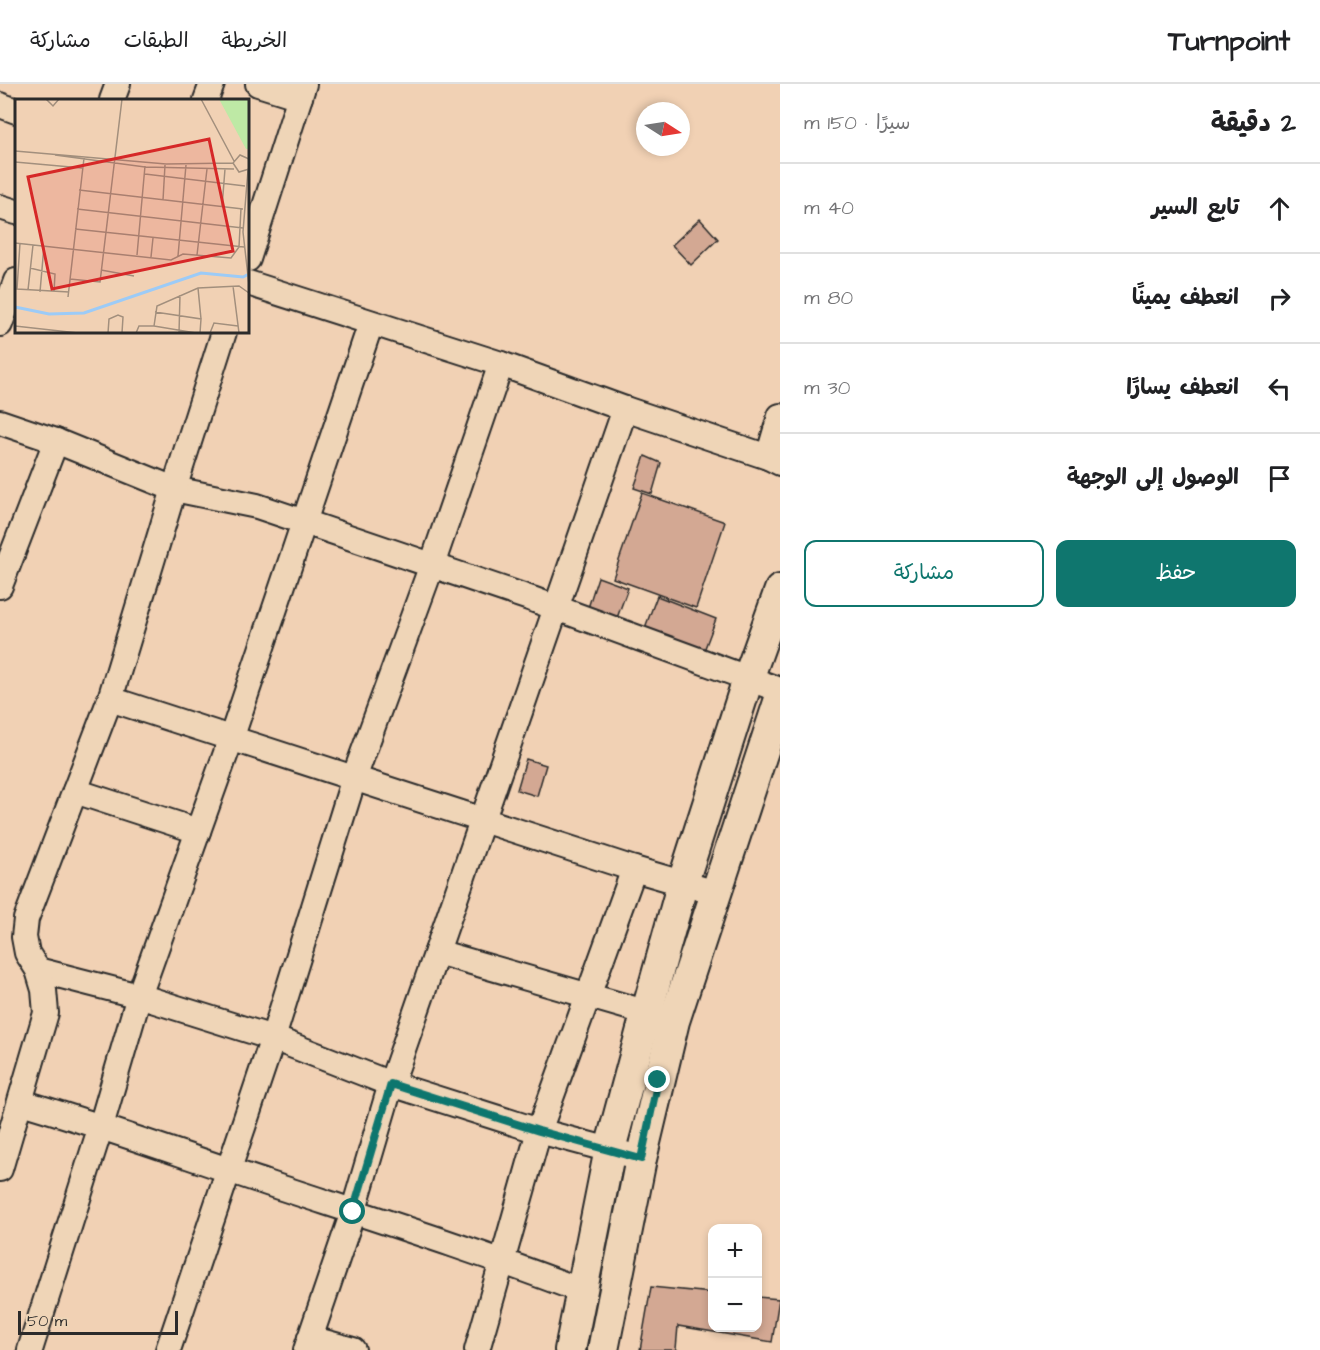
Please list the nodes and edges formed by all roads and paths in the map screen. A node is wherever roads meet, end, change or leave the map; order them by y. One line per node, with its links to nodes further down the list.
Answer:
1 (118, 84): 5 (street)
2 (212, 84): 6 (street)
3 (258, 84): 4 (street)
4 (302, 90): 11 (street)
5 (112, 99)
6 (206, 99)
7 (0, 105): 8 (street)
8 (15, 111)
9 (0, 207): 10 (street)
10 (15, 212)
11 (249, 256)
12 (249, 283): 14 (street)
13 (15, 284): 15 (street)
14 (371, 323): 17 (street); 24 (street)
15 (0, 324)
16 (224, 333): 23 (street)
17 (501, 364): 18 (street); 25 (street)
18 (625, 409): 22 (street); 28 (street)
19 (780, 416): 22 (street)
20 (0, 422): 21 (street)
21 (57, 441): 23 (street); 26 (street)
22 (774, 460)
23 (174, 489): 24 (street); 31 (street)
24 (305, 522): 25 (street); 33 (street)
25 (432, 565): 28 (street); 34 (street)
26 (0, 586)
27 (780, 590): 29 (main road)
28 (556, 609): 29 (street); 36 (street)
29 (748, 679): 30 (street); 39 (main road)
30 (780, 690)
31 (110, 699): 33 (street); 35 (street)
32 (780, 699): 40 (main road)
33 (231, 739): 34 (street); 37 (street)
34 (354, 778): 36 (street); 46 (street)
35 (75, 791): 37 (street); 42 (street)
36 (483, 820): 38 (street); 41 (street)
37 (198, 831): 43 (street)
38 (634, 869): 39 (street); 44 (street)
39 (683, 882): 40 (street); 45 (main road)
40 (716, 893): 45 (main road)
41 (437, 952): 44 (street); 47 (street)
42 (38, 970): 43 (street); 48 (street)
43 (139, 996): 46 (street); 49 (street)
44 (587, 997): 45 (street); 50 (street)
45 (660, 1016): 51 (main road); 52 (main road)
46 (273, 1038): 47 (street); 54 (street)
47 (391, 1084): 50 (street); 55 (street)
48 (21, 1102): 49 (street); 53 (street)
49 (101, 1126): 54 (street); 61 (street)
50 (539, 1131): 51 (street); 56 (street)
51 (610, 1149): 52 (street); 57 (main road)
52 (641, 1159): 60 (main road)
53 (0, 1169)
54 (228, 1170): 55 (street); 62 (street)
55 (353, 1212): 56 (street); 58 (street)
56 (501, 1260): 57 (street); 64 (street)
57 (582, 1291): 59 (main road)
58 (308, 1344): 63 (street)
59 (571, 1344): 60 (main road)
60 (604, 1346)
61 (30, 1350)
62 (168, 1350)
63 (352, 1350)
64 (477, 1350)

